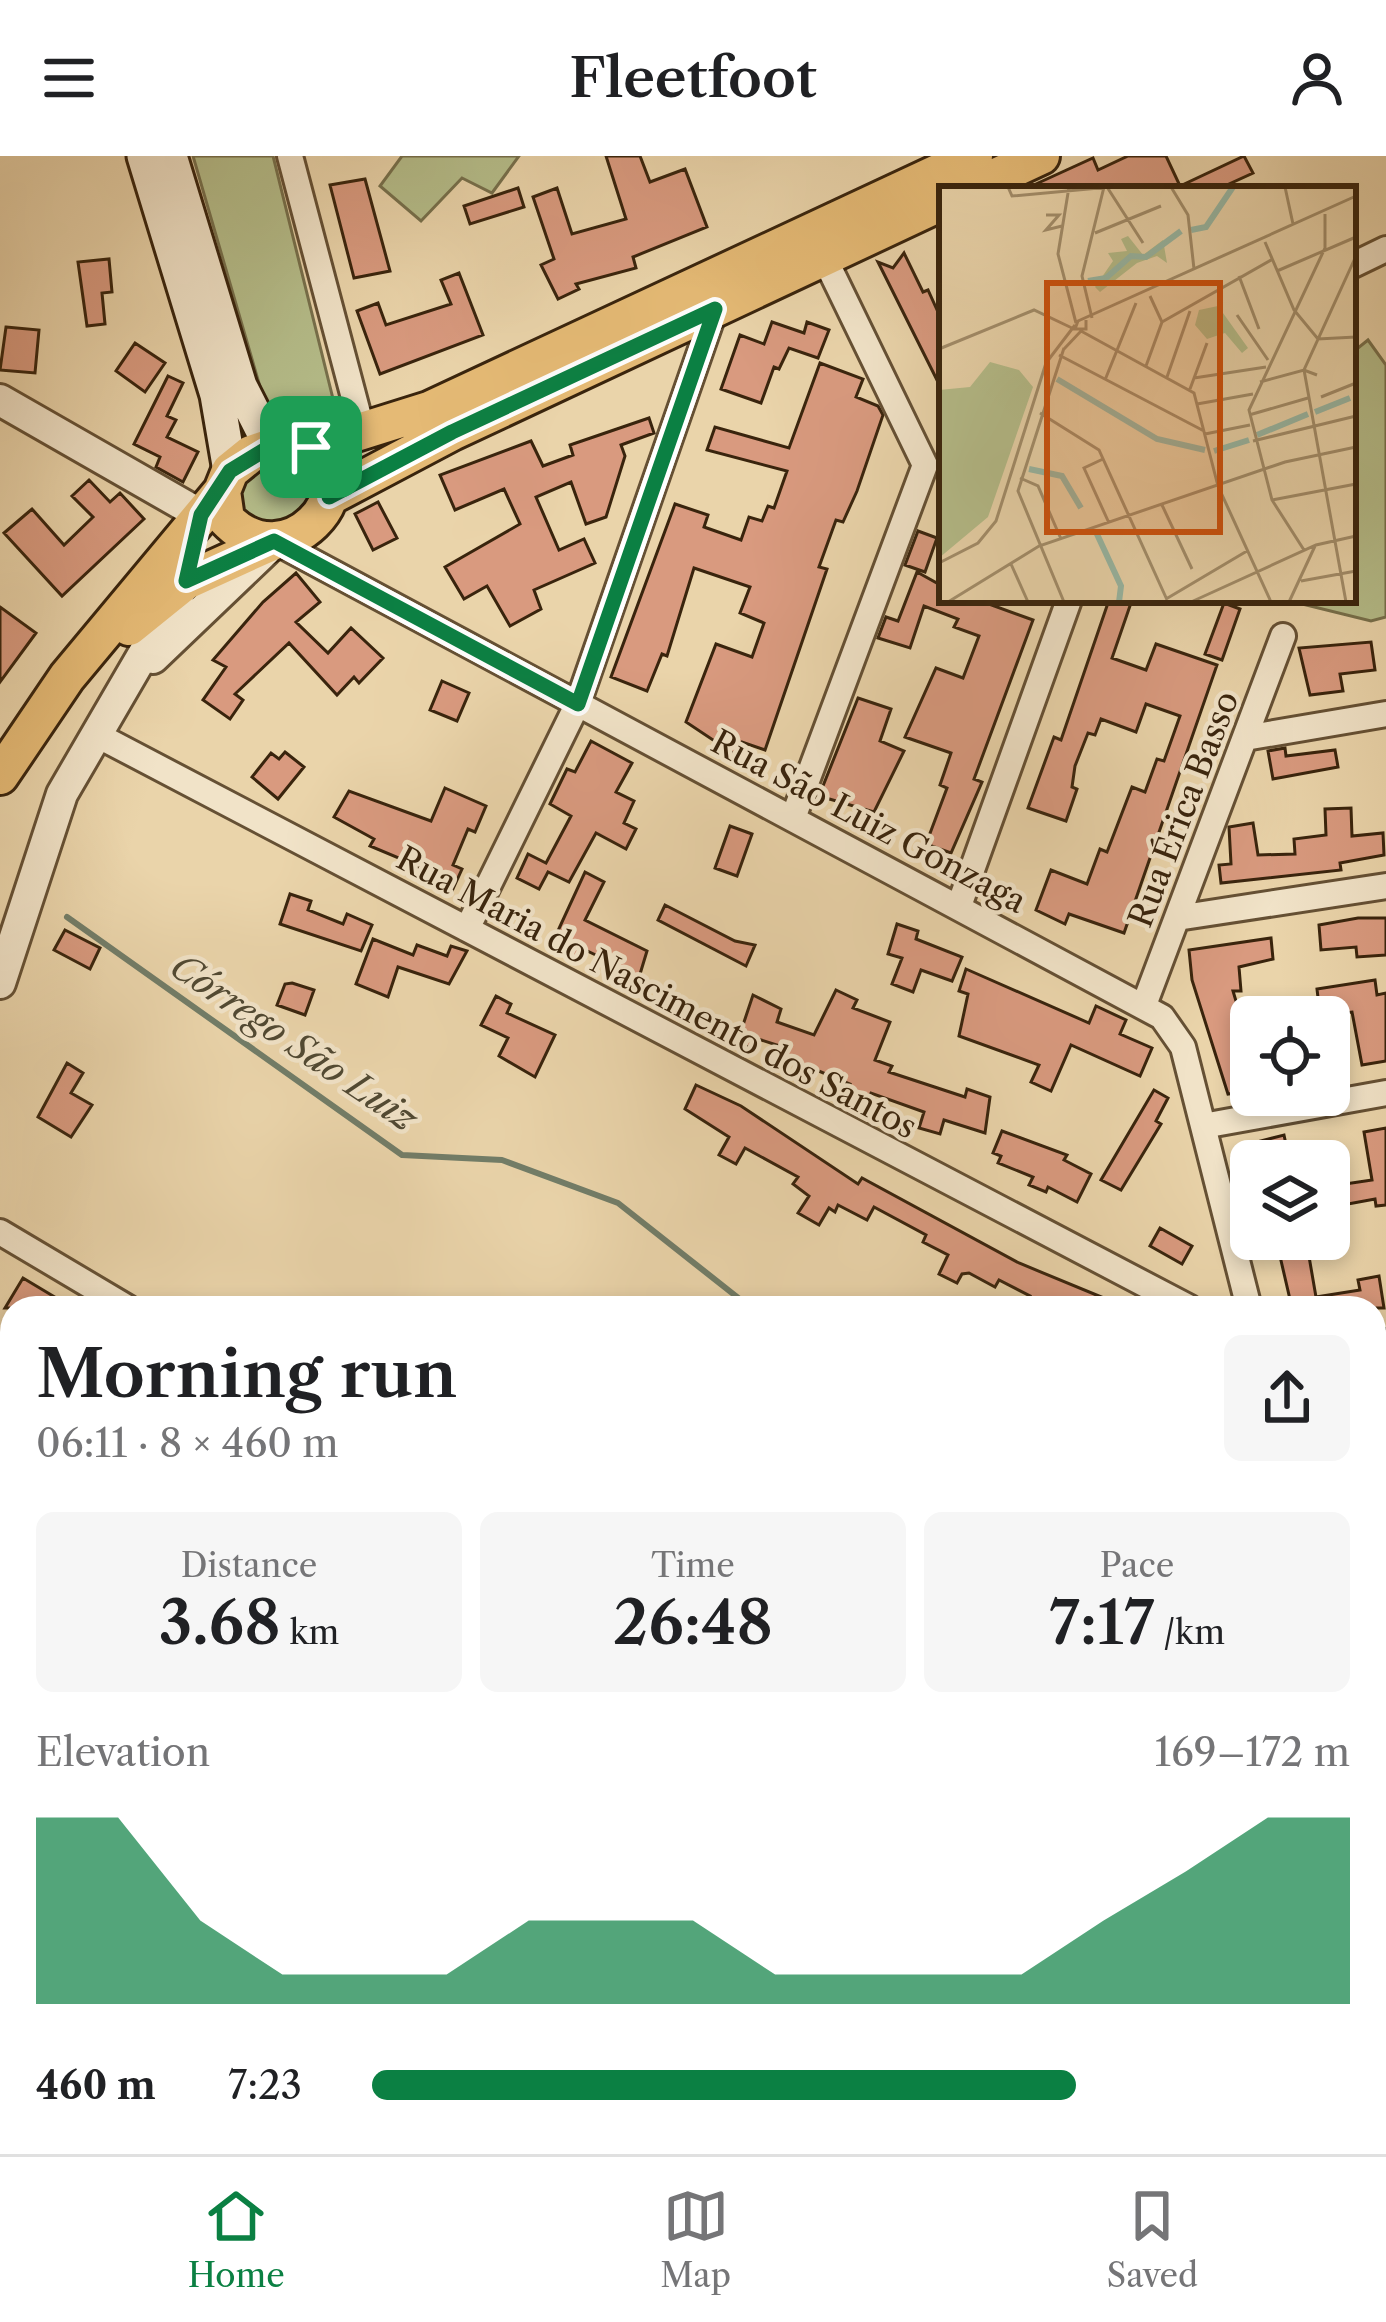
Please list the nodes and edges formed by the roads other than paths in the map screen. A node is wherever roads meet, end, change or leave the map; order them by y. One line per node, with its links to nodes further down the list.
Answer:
1 (144, 156): 17 (main road)
2 (170, 156): 14 (main road)
3 (290, 156): 13 (street)
4 (974, 156): 13 (main road)
5 (1041, 156): 6 (main road)
6 (976, 186)
7 (939, 203): 9 (main road)
8 (1386, 249): 10 (street)
9 (824, 257): 11 (main road); 16 (street)
10 (1356, 264)
11 (715, 309): 18 (main road); 24 (street)
12 (0, 400): 17 (street)
13 (362, 432): 15 (main road)
14 (271, 446): 15 (main road); 17 (main road)
15 (311, 447): 18 (main road)
16 (933, 461): 30 (street)
17 (218, 492): 19 (main road); 20 (main road); 26 (main road)
18 (329, 497): 19 (main road)
19 (274, 541): 20 (main road); 23 (street); 24 (street, Rua São Luiz Gonzaga)
20 (186, 581): 23 (street); 26 (main road)
21 (1068, 603): 32 (street)
22 (1282, 636): 28 (street, Rua Érica Basso)
23 (132, 679): 27 (street)
24 (578, 704): 30 (street, Rua São Luiz Gonzaga); 34 (street)
25 (1386, 714): 28 (street)
26 (33, 721): 29 (main road)
27 (94, 734): 34 (street, Rua Maria do Nascimento dos Santos); 35 (street)
28 (1245, 737): 33 (street, Rua Érica Basso)
29 (0, 776)
30 (793, 818): 32 (street, Rua São Luiz Gonzaga)
31 (1386, 886): 33 (street)
32 (959, 906): 36 (street, Rua São Luiz Gonzaga)
33 (1177, 918): 36 (street, Rua Érica Basso)
34 (467, 929): 41 (street, Rua Maria do Nascimento dos Santos)
35 (0, 983)
36 (1144, 1005): 38 (street, Rua São Luiz Gonzaga)
37 (1386, 1093): 38 (street)
38 (1203, 1126): 42 (street, Rua São Luiz Gonzaga)
39 (0, 1232): 40 (street)
40 (108, 1296)
41 (1167, 1296)
42 (1246, 1296)

